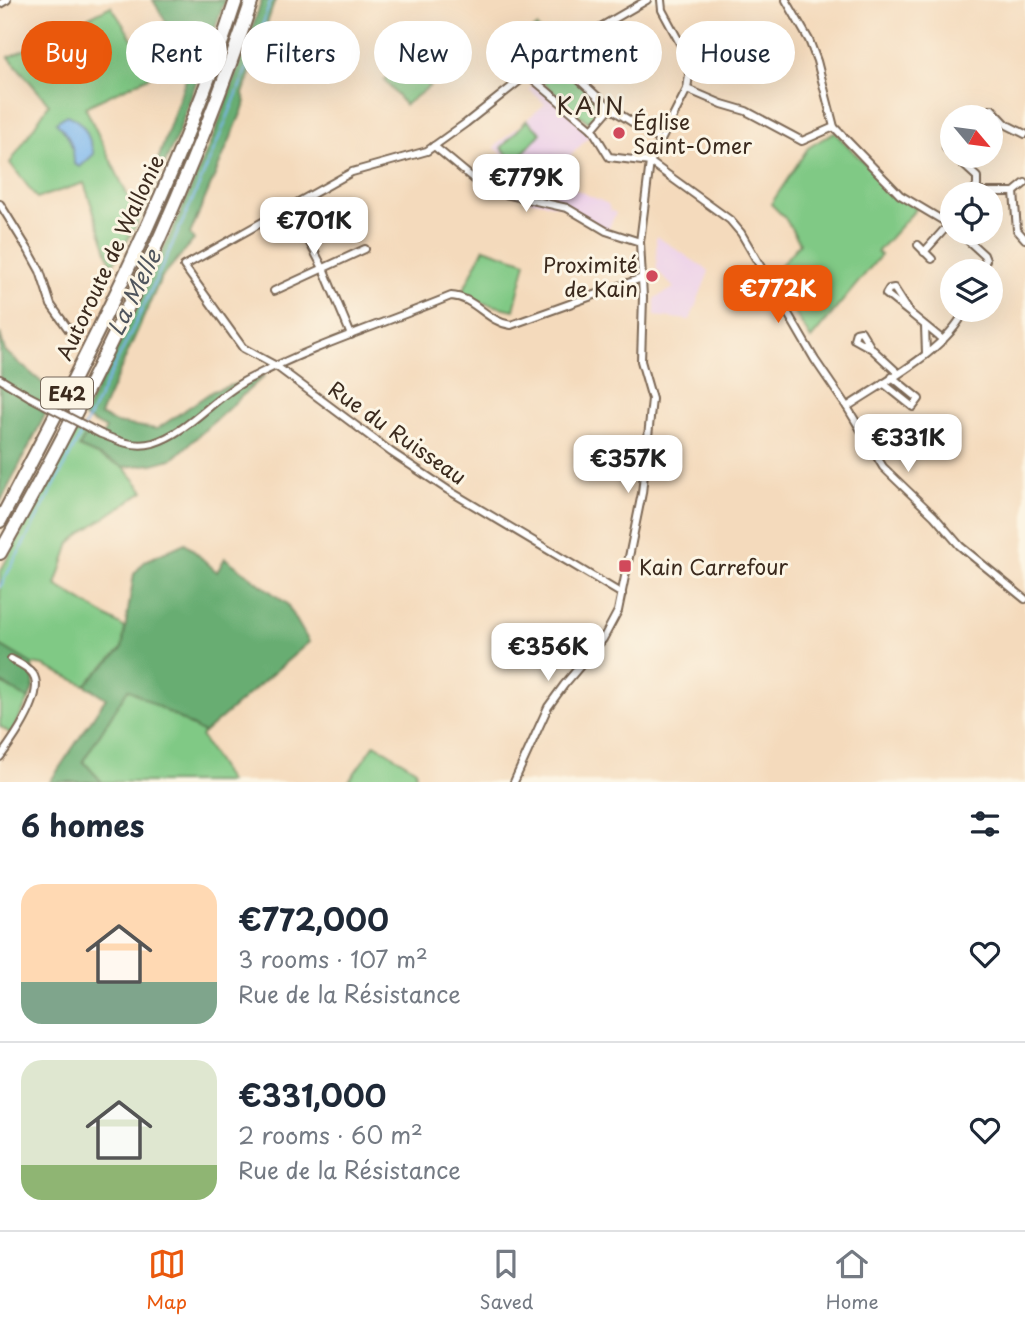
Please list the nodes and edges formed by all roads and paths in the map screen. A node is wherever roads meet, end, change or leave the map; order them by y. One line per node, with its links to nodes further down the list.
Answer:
1 (7, 0): 7 (street)
2 (236, 0): 54 (highway, Autoroute de Wallonie / E42)
3 (252, 0): 55 (highway, Autoroute de Wallonie / E42)
4 (648, 0): 8 (street)
5 (661, 0): 12 (street)
6 (786, 0): 15 (street)
7 (0, 4)
8 (611, 21)
9 (516, 84): 19 (street)
10 (538, 84): 16 (street)
11 (584, 84): 13 (street)
12 (687, 89): 15 (street); 18 (street)
13 (610, 108): 16 (street); 18 (street)
14 (1003, 120): 17 (street)
15 (834, 127): 28 (street)
16 (593, 131): 20 (street)
17 (1025, 134)
18 (660, 140): 20 (street)
19 (434, 146): 27 (street); 31 (street)
20 (650, 162): 31 (street); 53 (street)
21 (967, 168): 22 (street)
22 (977, 182)
23 (1025, 183): 25 (street)
24 (1003, 192): 25 (street)
25 (1014, 192): 30 (street)
26 (1, 206): 44 (street)
27 (290, 208): 38 (street); 49 (street, Rue du Ruisseau)
28 (940, 218)
29 (940, 233): 35 (street)
30 (1025, 239)
31 (640, 242): 39 (street)
32 (918, 245): 35 (street)
33 (973, 245): 37 (street)
34 (365, 249): 38 (street)
35 (924, 251): 36 (street)
36 (932, 259)
37 (986, 259)
38 (323, 268): 40 (street); 45 (street)
39 (642, 278): 45 (street); 56 (street)
40 (274, 291)
41 (910, 313): 43 (street)
42 (959, 322): 46 (street)
43 (925, 326): 46 (street); 48 (street)
44 (69, 330)
45 (351, 335): 49 (street)
46 (943, 340): 48 (street)
47 (872, 349): 50 (street)
48 (926, 353): 50 (street)
49 (276, 366): 51 (street, bridge); 56 (street, Rue du Ruisseau)
50 (895, 375): 52 (street); 52 (street)
51 (0, 379)
52 (883, 383): 53 (street)
53 (847, 407): 57 (street)
54 (0, 521)
55 (0, 554)
56 (622, 594): 60 (street)
57 (1025, 599)
58 (11, 659): 59 (street)
59 (0, 757)
60 (514, 782)

